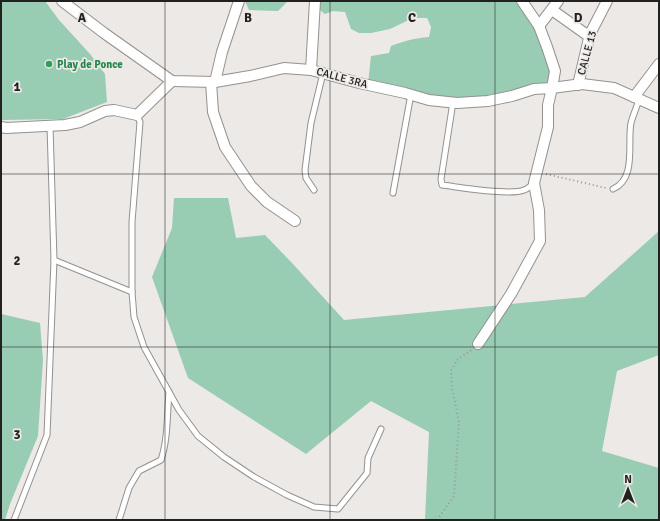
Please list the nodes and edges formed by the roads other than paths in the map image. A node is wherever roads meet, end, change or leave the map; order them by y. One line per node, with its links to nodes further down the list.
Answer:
1 (62, 1): 13 (street)
2 (239, 1): 14 (street)
3 (314, 1): 11 (street)
4 (522, 1): 8 (street)
5 (558, 1): 7 (street)
6 (607, 1): 9 (street, CALLE 13)
7 (552, 10): 8 (street); 9 (street)
8 (539, 26): 16 (street)
9 (590, 37): 15 (street, CALLE 13)
10 (659, 64): 18 (street)
11 (311, 70): 12 (street, CALLE 3RA); 14 (street, CALLE 3RA)
12 (323, 73): 17 (street, CALLE 3RA); 26 (lane)
13 (172, 81): 14 (street, CALLE 3RA); 21 (street)
14 (213, 82): 28 (street)
15 (578, 85): 16 (street, CALLE 3RA); 18 (street, CALLE 3RA)
16 (552, 88): 19 (street, CALLE 3RA); 24 (street)
17 (410, 94): 19 (street, CALLE 3RA); 27 (lane)
18 (637, 98): 20 (street, CALLE 3RA); 25 (lane)
19 (454, 102): 24 (lane)
20 (659, 108)
21 (137, 115): 22 (street); 30 (lane)
22 (50, 126): 23 (street); 29 (lane)
23 (1, 127)
24 (534, 183): 31 (street)
25 (614, 189)
26 (314, 190)
27 (393, 193)
28 (295, 221)
29 (54, 260): 30 (lane); 34 (lane)
30 (132, 292): 32 (lane)
31 (478, 344)
32 (169, 391): 33 (lane); 35 (lane)
33 (381, 429)
34 (14, 520)
35 (120, 520)

